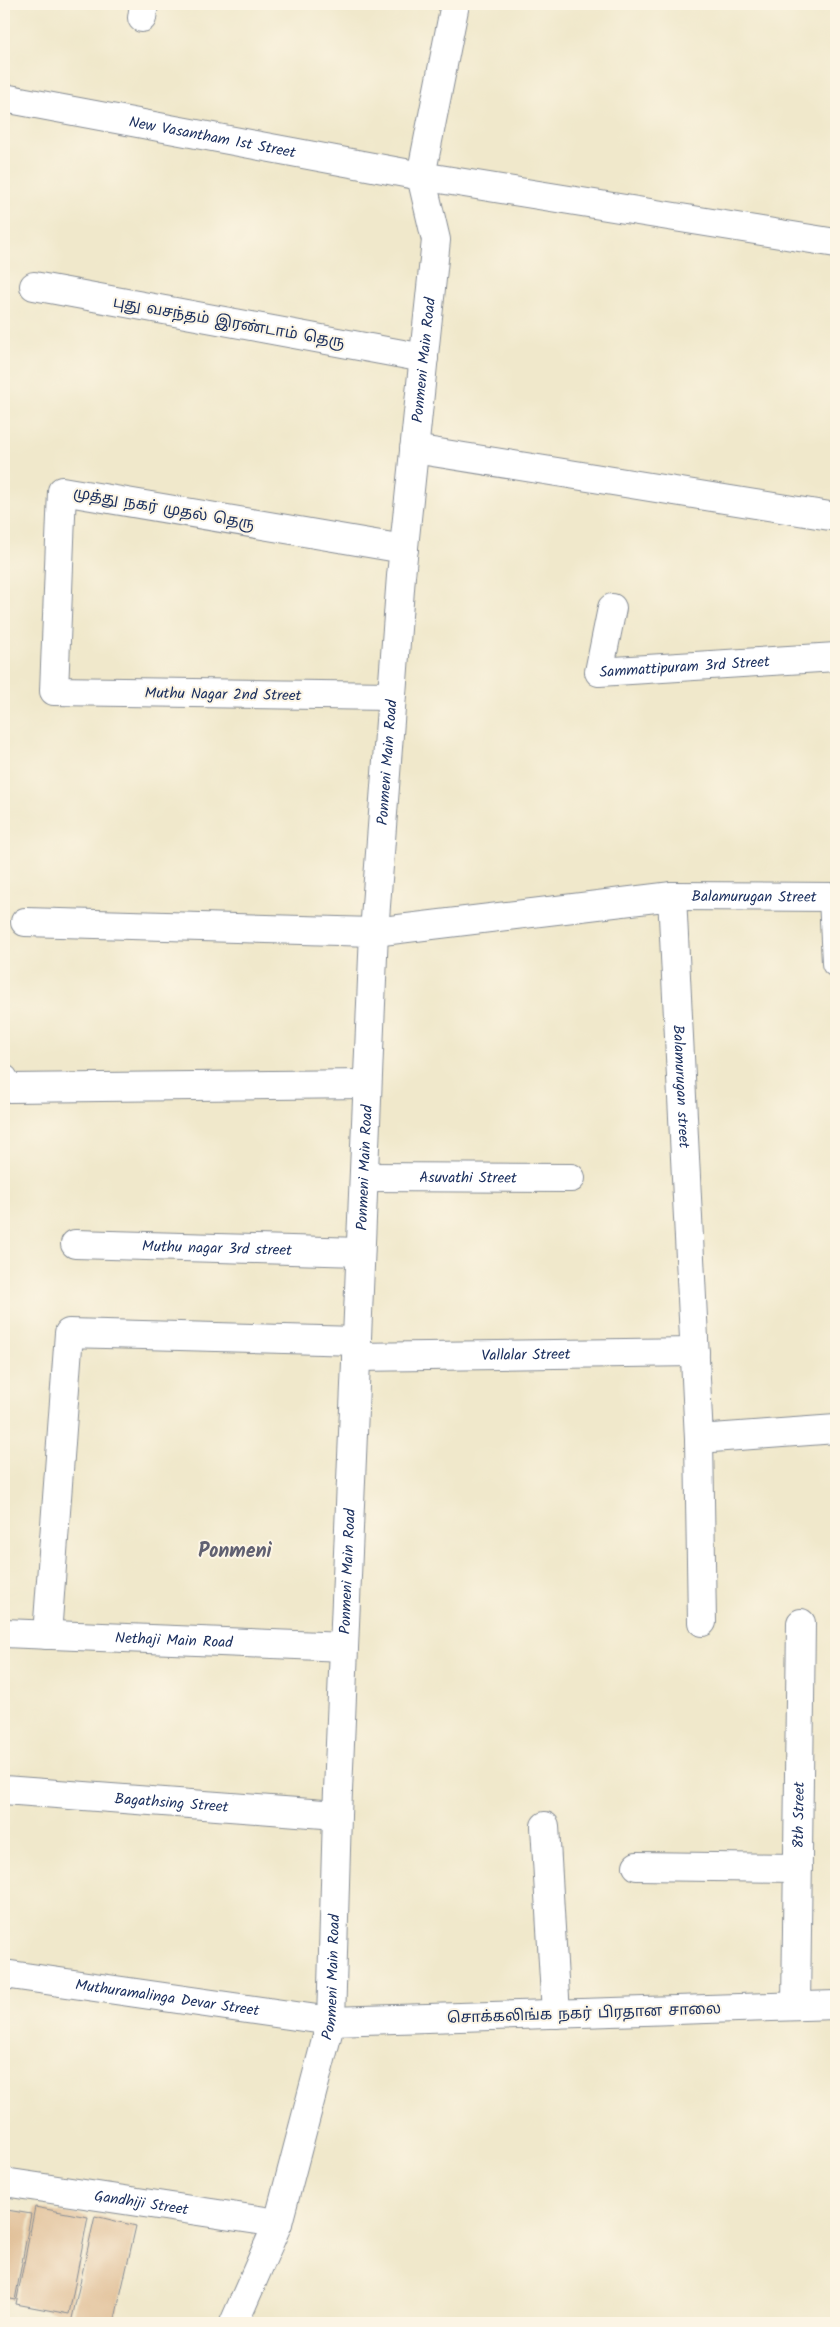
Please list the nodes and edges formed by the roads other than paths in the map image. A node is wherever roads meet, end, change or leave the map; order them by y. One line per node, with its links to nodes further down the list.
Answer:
1 (455, 4): 3 (street, Ponmeni Main Road)
2 (4, 98): 3 (street, New Vasantham 1st Street)
3 (421, 176): 4 (street, New Vasantham 1st Street); 6 (street, Ponmeni Main Road)
4 (836, 243)
5 (34, 286): 6 (street, புது வசந்தம் இரண்டாம் தெரு)
6 (424, 358): 7 (street, Ponmeni Main Road)
7 (414, 449): 8 (street); 9 (street, Ponmeni Main Road)
8 (836, 517)
9 (404, 549): 12 (street, முத்து நகர் முதல் தெரு); 13 (street, Ponmeni Main Road)
10 (612, 608): 11 (street, Sammattipuram 3rd Street)
11 (836, 657)
12 (54, 691): 13 (street, Muthu Nagar 2nd Street)
13 (391, 696): 17 (street, Ponmeni Main Road)
14 (672, 896): 15 (street, Balamurugan Street); 17 (street, Balamurugan street); 26 (street, Balamurugan street)
15 (834, 897): 18 (street)
16 (25, 922): 17 (street, Balamurugan street)
17 (374, 932): 20 (street, Ponmeni Main Road)
18 (836, 963)
19 (4, 1079): 20 (street)
20 (367, 1084): 21 (street, Ponmeni Main Road)
21 (364, 1177): 22 (street, Asuvathi Street); 24 (street, Ponmeni Main Road)
22 (571, 1178)
23 (75, 1244): 24 (street, Muthu nagar 3rd street)
24 (360, 1252): 25 (street, Ponmeni Main Road)
25 (356, 1349): 26 (street, Vallalar Street); 32 (street, Vallalar Street); 33 (street, Ponmeni Main Road)
26 (696, 1352): 28 (street, Balamurugan street)
27 (836, 1429): 28 (street)
28 (700, 1440): 29 (street, Balamurugan street)
29 (702, 1622)
30 (802, 1623): 38 (street, 8th Street)
31 (4, 1633): 32 (street, Nethaji Main Road)
32 (47, 1635): 33 (street, Nethaji Main Road)
33 (344, 1648): 35 (street, Ponmeni Main Road)
34 (4, 1790): 35 (street, Bagathsing Street)
35 (337, 1815): 43 (street, Ponmeni Main Road)
36 (545, 1826): 42 (street)
37 (637, 1866): 38 (street)
38 (798, 1868): 41 (street, 8th Street)
39 (4, 1974): 43 (street, Muthuramalinga Devar Street)
40 (836, 2005): 41 (street, சொக்கலிங்க நகர் பிரதான சாலை)
41 (796, 2006): 42 (street, சொக்கலிங்க நகர் பிரதான சாலை)
42 (556, 2014): 43 (street, சொக்கலிங்க நகர் பிரதான சாலை)
43 (331, 2021): 45 (street, Ponmeni Main Road)
44 (4, 2182): 45 (street, Gandhiji Street)
45 (278, 2223): 46 (street, Ponmeni Main Road)
46 (234, 2323)

